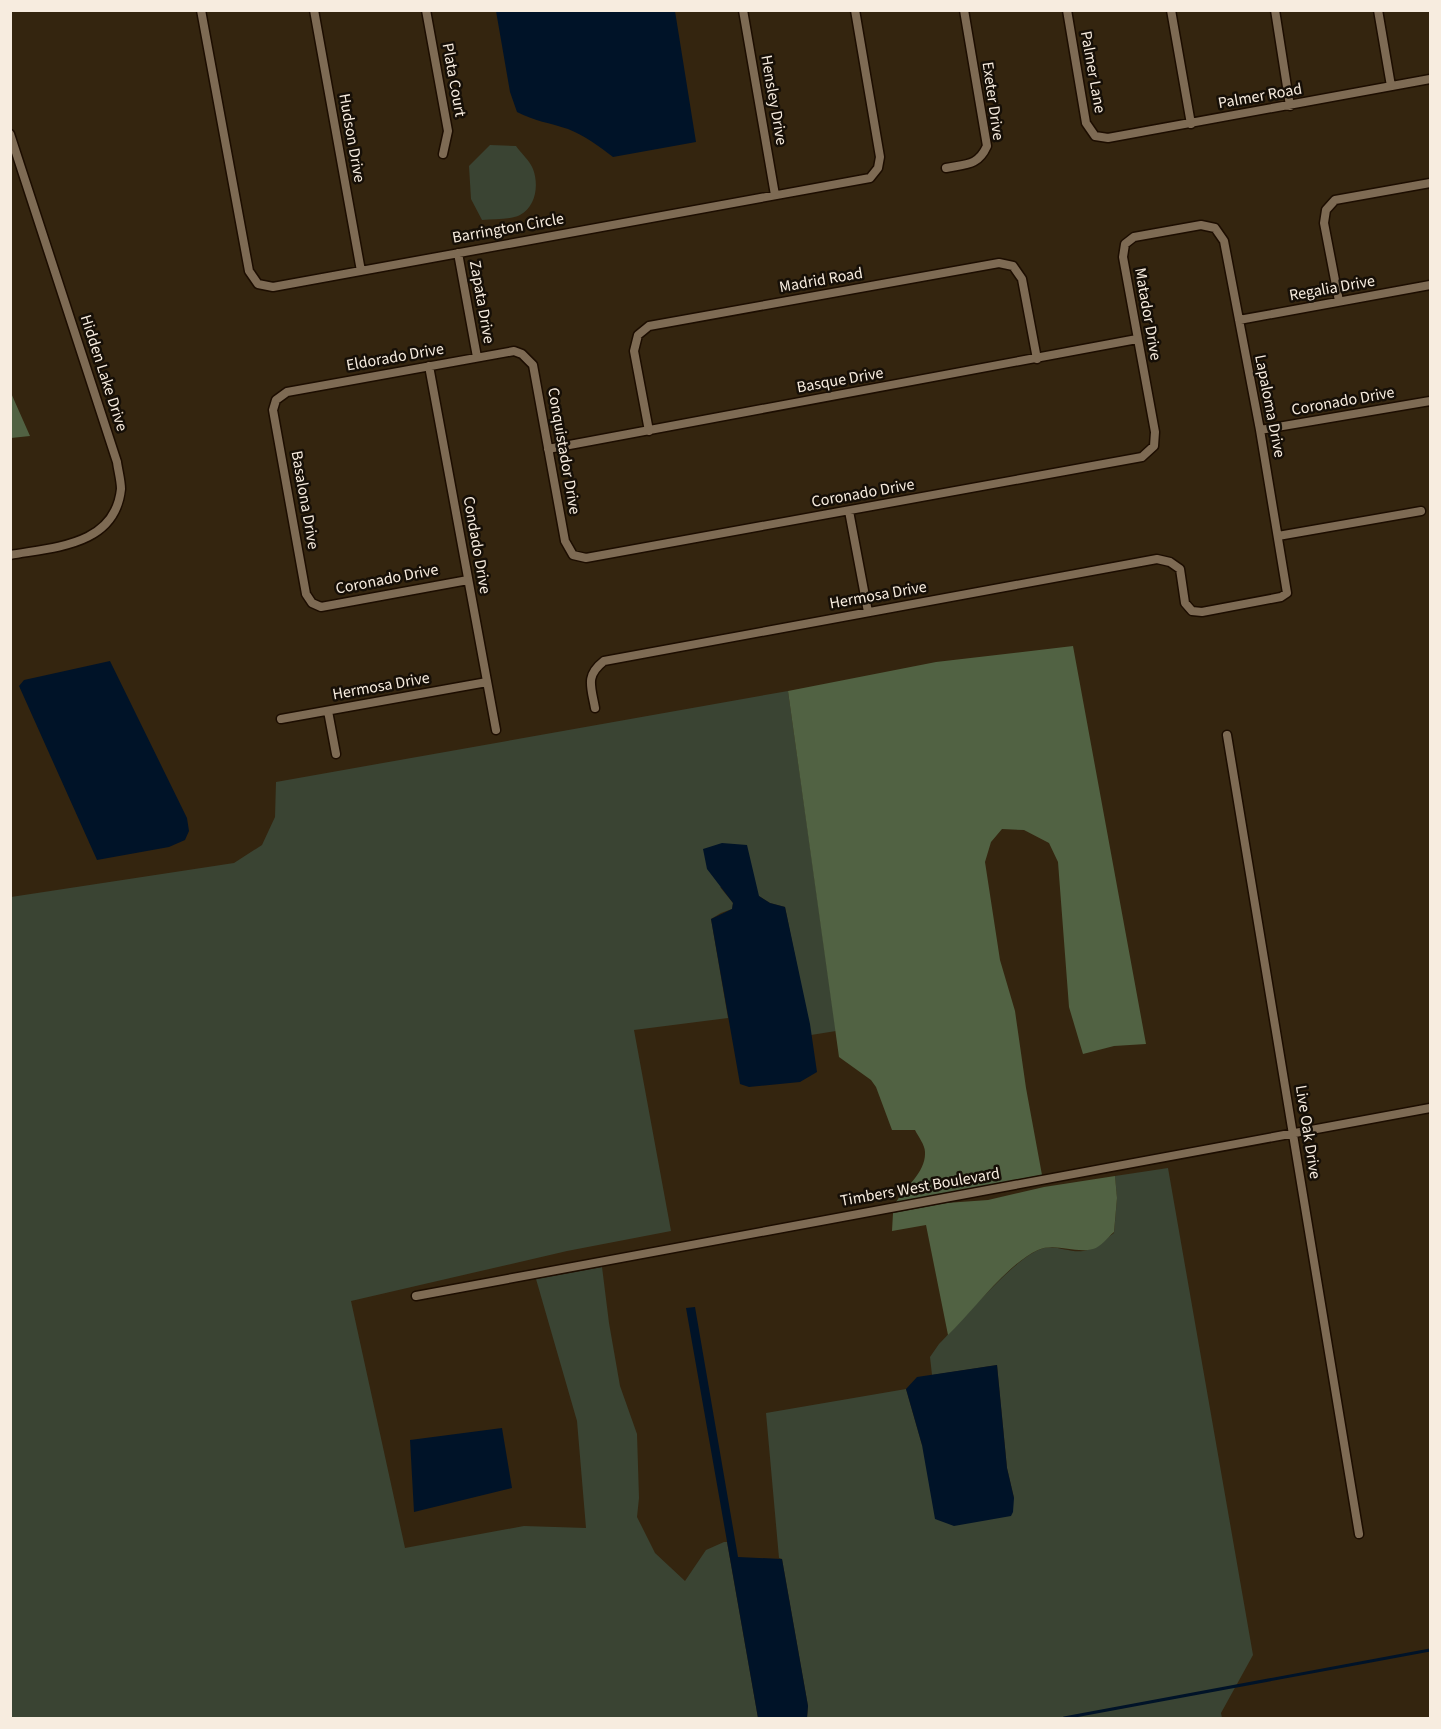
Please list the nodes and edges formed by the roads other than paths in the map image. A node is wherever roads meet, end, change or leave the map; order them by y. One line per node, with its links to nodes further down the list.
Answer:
1 (201, 10): 23 (street, Barrington Circle)
2 (314, 10): 23 (street, Hudson Drive)
3 (426, 10): 17 (street, Plata Court)
4 (743, 10): 20 (street, Hensley Drive)
5 (855, 10): 20 (street, Barrington Circle)
6 (964, 10): 18 (street, Exeter Drive)
7 (1067, 10): 16 (street, Palmer Lane)
8 (1171, 10): 14 (street)
9 (1275, 10): 13 (street)
10 (1378, 10): 12 (street)
11 (1431, 79): 12 (street, Palmer Road)
12 (1391, 86): 13 (street, Palmer Road)
13 (1290, 105): 14 (street, Palmer Road)
14 (1191, 124): 16 (street, Palmer Road)
15 (10, 134): 41 (street, Hidden Lake Drive)
16 (1095, 136)
17 (442, 154)
18 (946, 168)
19 (1431, 183): 25 (street)
20 (775, 195): 22 (street, Barrington Circle)
21 (1215, 228): 26 (street, Lapaloma Drive); 27 (street, Matador Drive)
22 (458, 253): 23 (street, Barrington Circle); 29 (street, Zapata Drive)
23 (361, 271)
24 (1431, 285): 25 (street, Regalia Drive)
25 (1339, 302): 26 (street, Regalia Drive)
26 (1239, 320): 34 (street, Lapaloma Drive)
27 (1137, 339): 30 (street, Basque Drive); 36 (street, Matador Drive)
28 (522, 354): 29 (street, Eldorado Drive); 37 (street, Conquistador Drive)
29 (477, 357): 31 (street, Eldorado Drive)
30 (1037, 359): 35 (street, Basque Drive); 35 (street, Madrid Road)
31 (429, 366): 32 (street, Eldorado Drive); 44 (street, Condado Drive)
32 (276, 400): 45 (street, Basalona Drive)
33 (1431, 400): 34 (street, Coronado Drive)
34 (1260, 430): 40 (street, Lapaloma Drive)
35 (649, 431): 37 (street, Basque Drive)
36 (1154, 446): 39 (street, Coronado Drive)
37 (548, 448): 42 (street, Conquistador Drive)
38 (1421, 510): 40 (street)
39 (849, 511): 42 (street, Coronado Drive); 46 (street)
40 (1278, 536): 43 (street, Lapaloma Drive)
41 (10, 555)
42 (573, 555)
43 (1170, 562): 46 (street, Hermosa Drive)
44 (468, 580): 45 (street, Coronado Drive); 47 (street, Condado Drive)
45 (312, 603)
46 (868, 612): 48 (street, Hermosa Drive)
47 (487, 682): 49 (street, Hermosa Drive); 51 (street, Condado Drive)
48 (595, 708)
49 (328, 711): 50 (street, Hermosa Drive); 53 (street)
50 (281, 719)
51 (496, 730)
52 (1227, 735): 55 (street, Live Oak Drive)
53 (336, 753)
54 (1431, 1108): 55 (street, Timbers West Boulevard)
55 (1293, 1134): 56 (street, Timbers West Boulevard); 57 (street, Live Oak Drive)
56 (416, 1296)
57 (1359, 1534)

